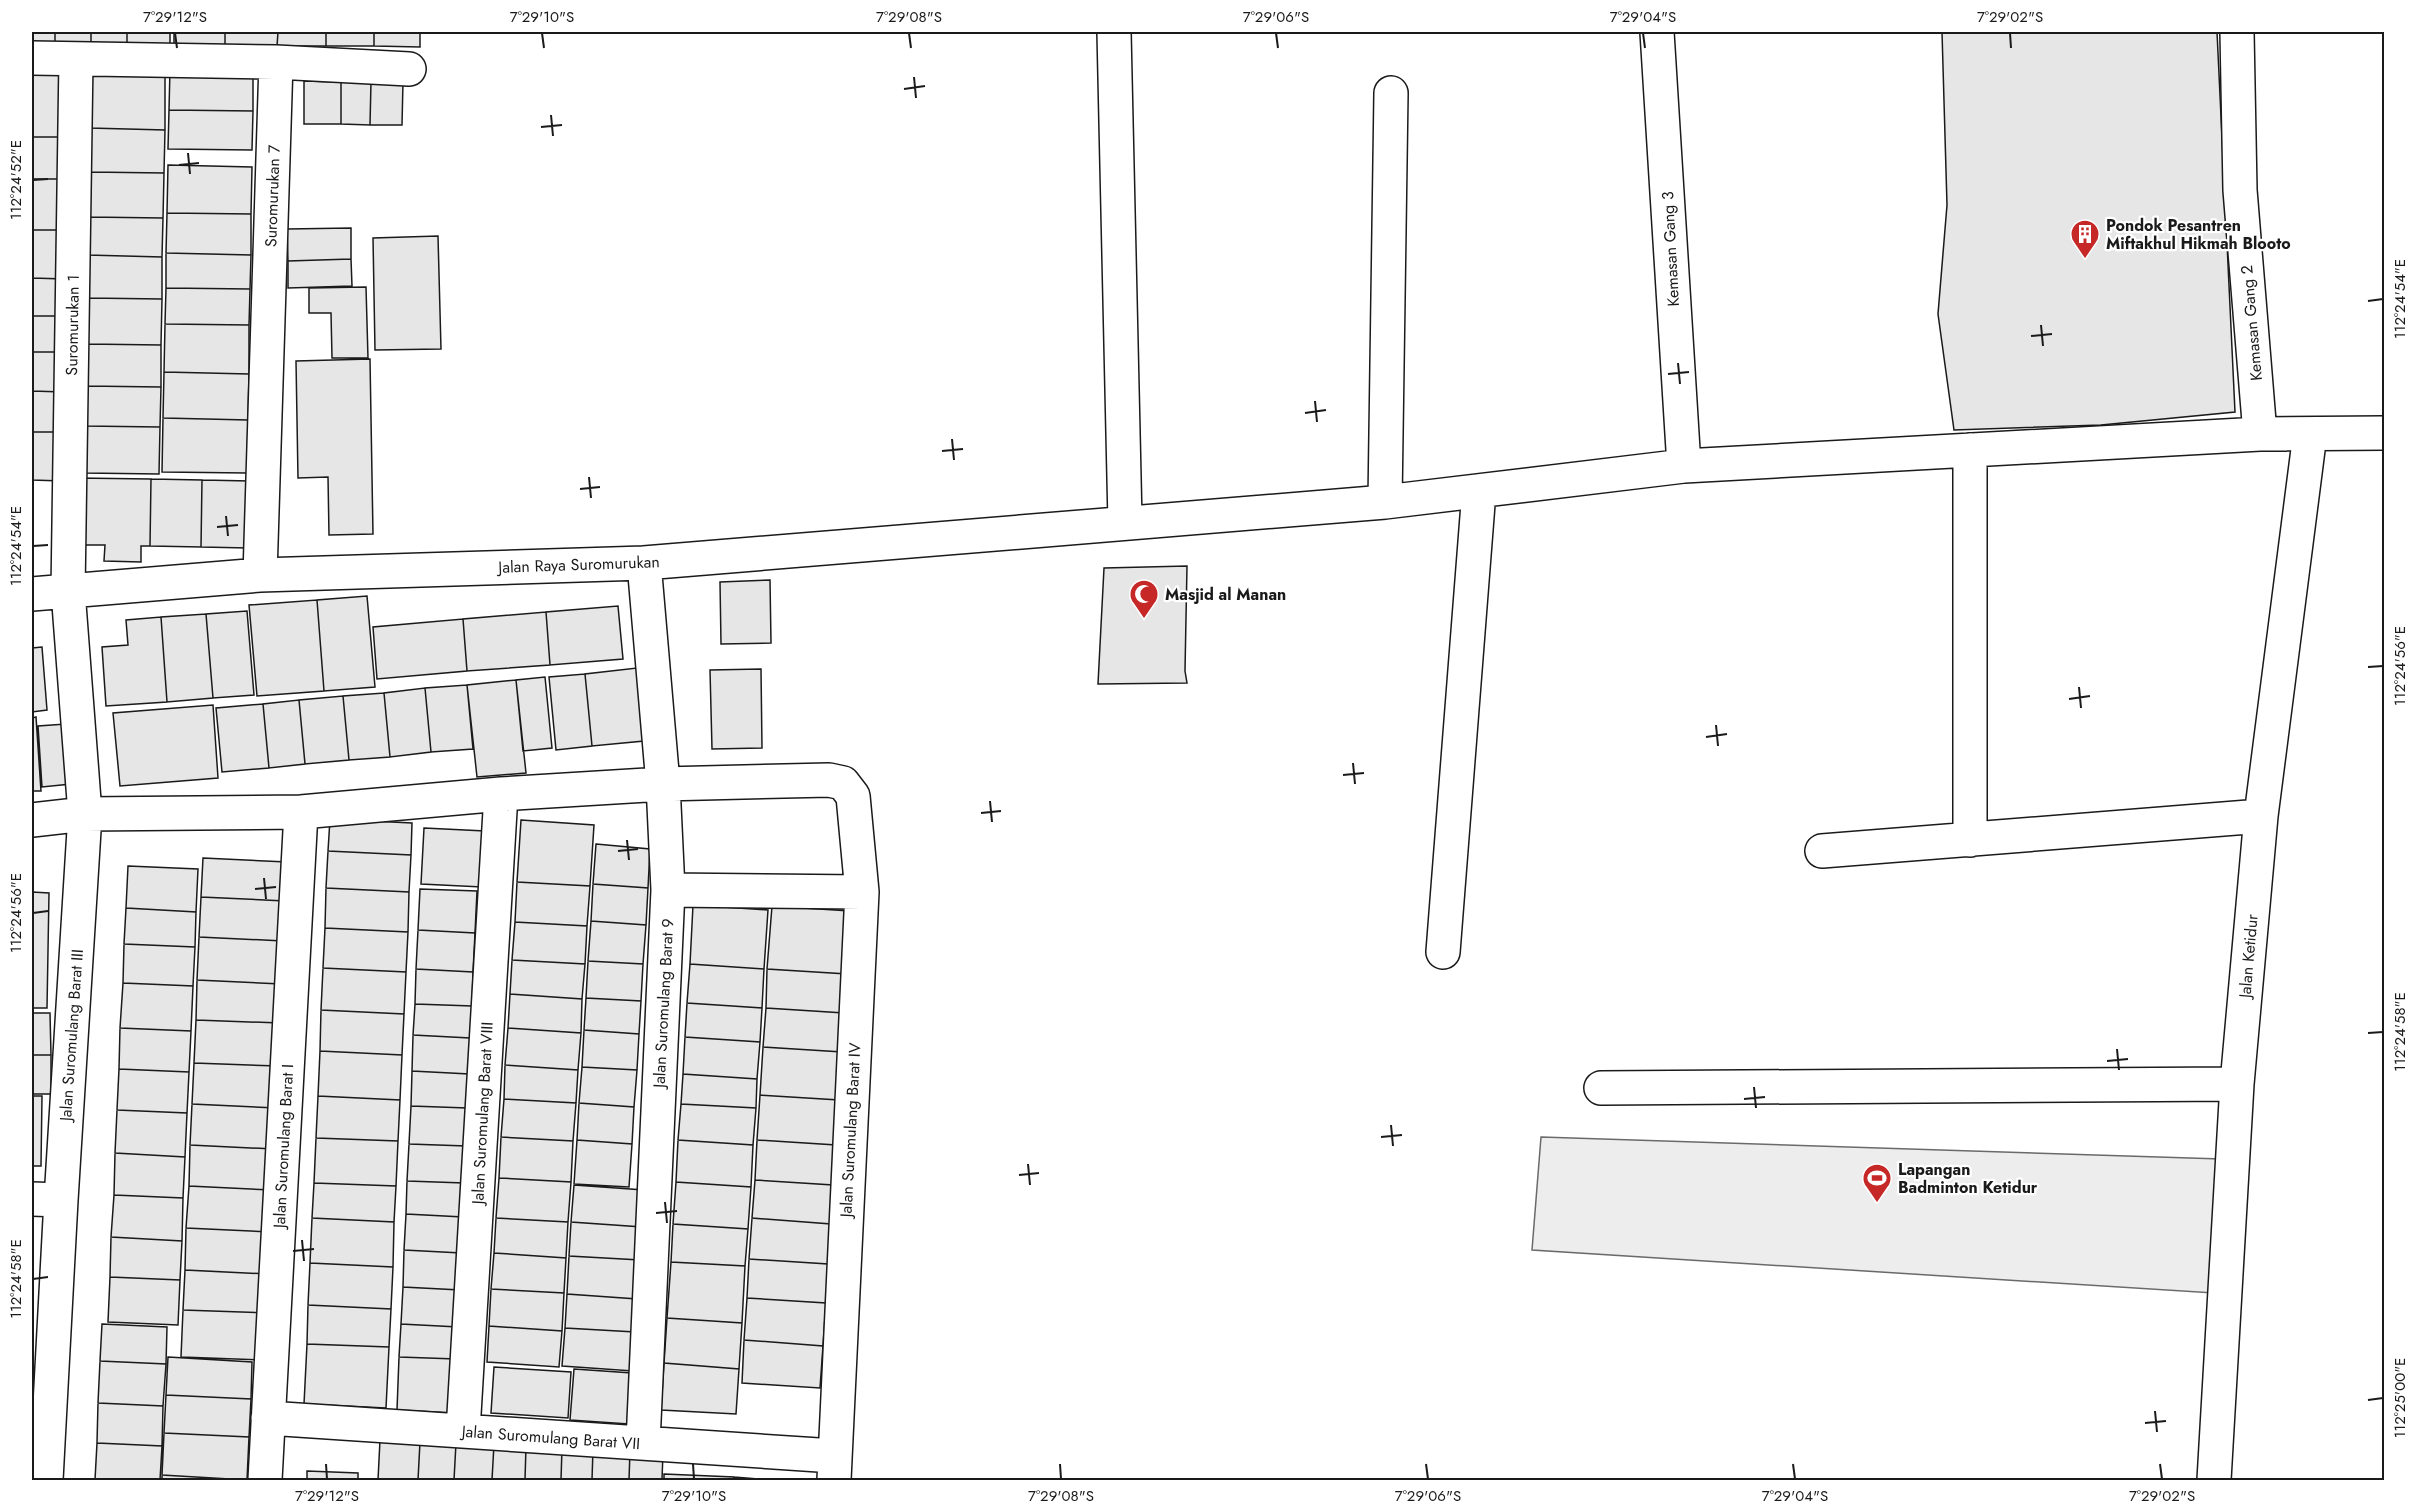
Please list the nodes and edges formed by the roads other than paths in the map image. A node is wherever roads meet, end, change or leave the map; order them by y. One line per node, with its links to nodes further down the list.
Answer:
1 (1114, 32): 16 (street)
2 (1657, 32): 13 (street, Kemasan Gang 3)
3 (2237, 32): 10 (street, Kemasan Gang 2)
4 (32, 58): 5 (street)
5 (76, 59): 6 (street); 19 (street, Suromurukan 1)
6 (276, 62): 7 (street); 18 (street, Suromurukan 7)
7 (409, 69)
8 (1391, 93): 15 (street)
9 (2385, 433): 11 (street, Jalan Raya Suromurukan)
10 (2260, 434): 11 (street, Jalan Raya Suromurukan); 12 (street, Jalan Raya Suromurukan)
11 (2310, 434): 25 (street, Jalan Ketidur)
12 (1970, 450): 13 (street, Jalan Raya Suromurukan); 27 (street)
13 (1683, 466): 14 (street, Jalan Raya Suromurukan)
14 (1479, 491): 15 (street, Jalan Raya Suromurukan); 31 (street)
15 (1385, 502): 16 (street, Jalan Raya Suromurukan)
16 (1125, 522): 17 (street, Jalan Raya Suromurukan)
17 (644, 562): 18 (street, Jalan Raya Suromurukan); 21 (street, Jalan Suromulang Barat 9)
18 (260, 575): 19 (street, Jalan Raya Suromurukan)
19 (68, 591): 20 (street, Jalan Raya Suromurukan); 24 (street, Jalan Suromulang Barat III)
20 (32, 594)
21 (663, 784): 22 (street); 29 (street, Jalan Suromulang Barat 9); 30 (street, Jalan Suromulang Barat IV)
22 (501, 794): 23 (street); 36 (street, Jalan Suromulang Barat VIII)
23 (301, 812): 24 (street); 35 (street, Jalan Suromulang Barat I)
24 (85, 814): 26 (street); 34 (street, Jalan Suromulang Barat III)
25 (2260, 816): 27 (street); 32 (street, Jalan Ketidur)
26 (32, 820)
27 (1970, 840): 28 (street)
28 (1822, 851)
29 (668, 890): 30 (street); 37 (street, Jalan Suromulang Barat 9)
30 (862, 892): 38 (street, Jalan Suromulang Barat IV)
31 (1443, 952)
32 (2237, 1084): 33 (street); 41 (street, Jalan Ketidur)
33 (1601, 1088)
34 (46, 1199): 39 (street, Jalan Suromulang Barat III)
35 (268, 1418): 36 (street, Jalan Suromulang Barat VII); 40 (street, Jalan Suromulang Barat I)
36 (463, 1431): 37 (street, Jalan Suromulang Barat VII)
37 (643, 1443): 38 (street, Jalan Suromulang Barat VII)
38 (834, 1468)
39 (46, 1480)
40 (265, 1480)
41 (2214, 1480)

